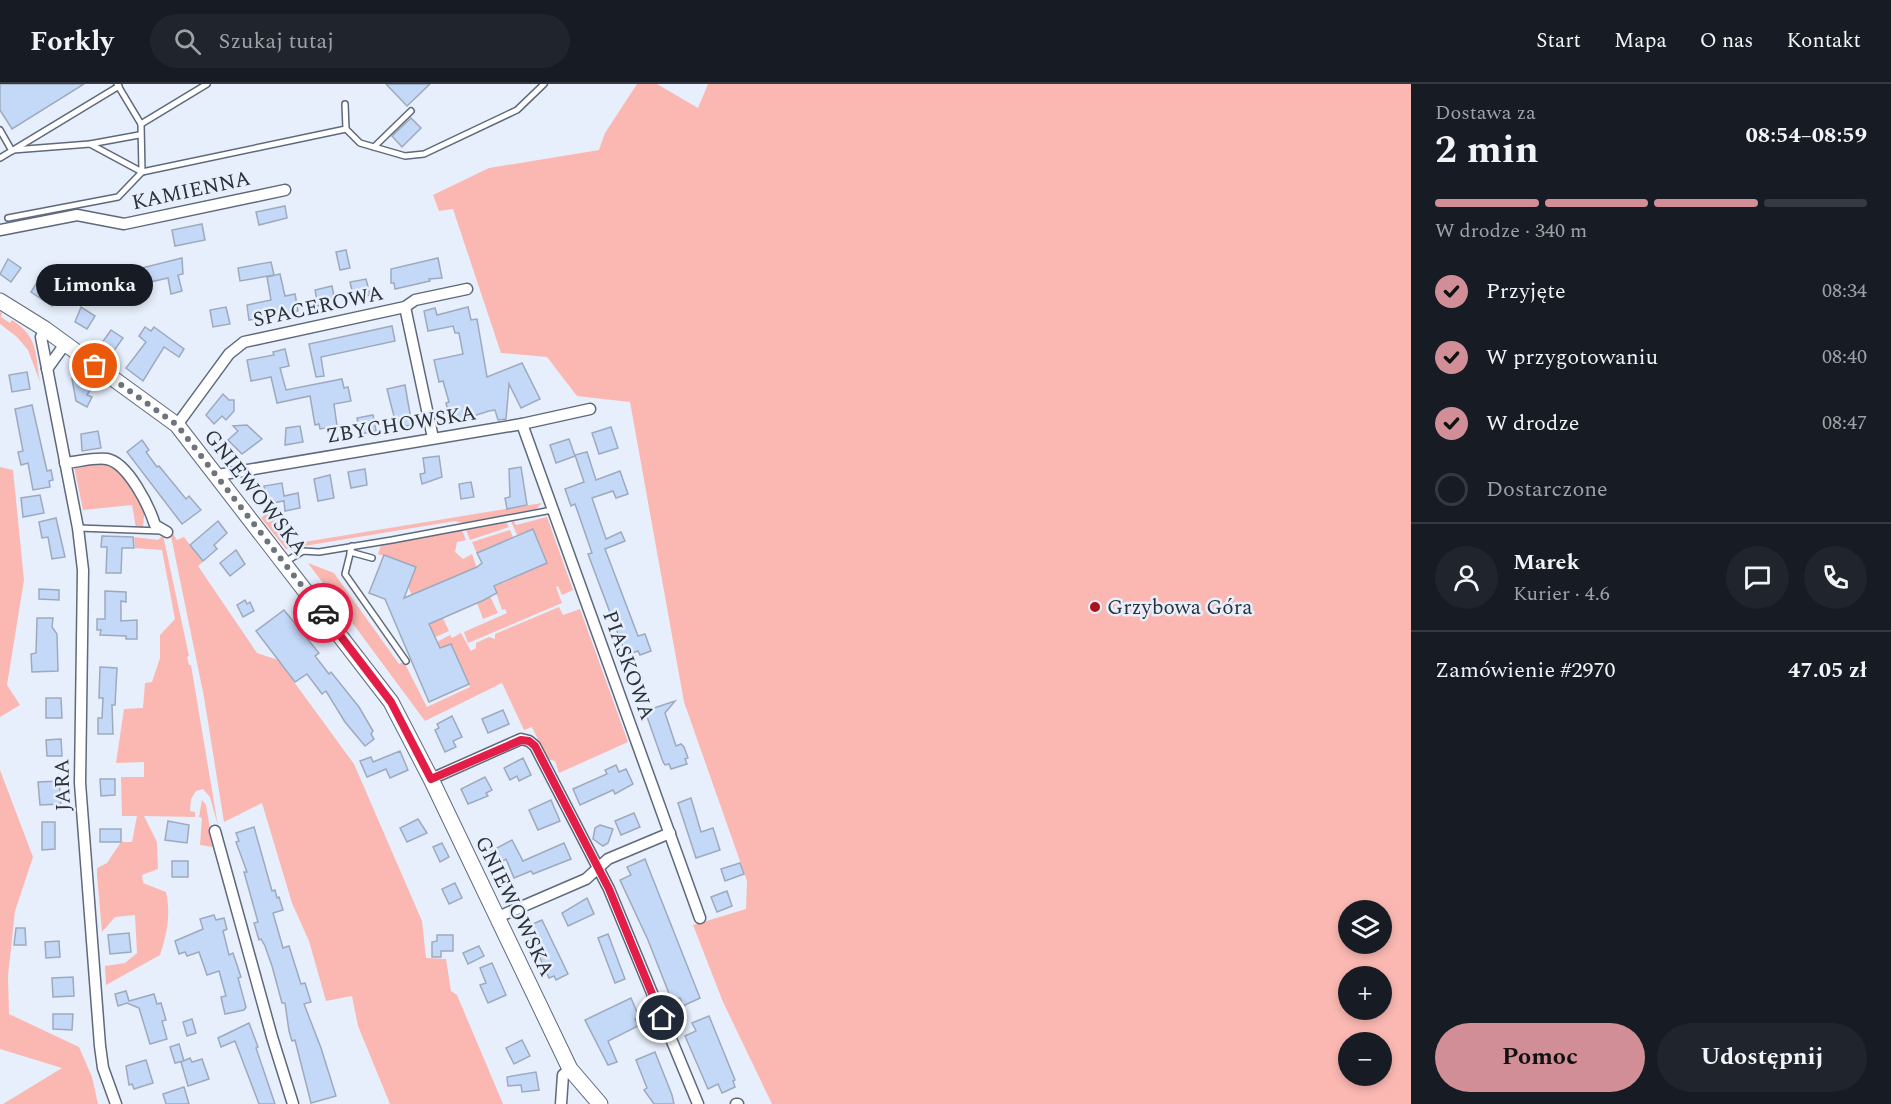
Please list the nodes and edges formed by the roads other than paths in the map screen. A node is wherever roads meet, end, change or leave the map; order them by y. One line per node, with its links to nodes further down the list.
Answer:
1 (207, 84): 6 (lane)
2 (544, 84): 11 (lane)
3 (118, 85): 6 (lane); 12 (lane)
4 (345, 104): 7 (lane)
5 (411, 111): 11 (lane)
6 (141, 124): 9 (lane)
7 (346, 129): 11 (lane); 14 (lane)
8 (0, 130): 12 (lane)
9 (139, 135): 10 (lane); 14 (lane)
10 (90, 144): 12 (lane); 14 (lane)
11 (374, 147)
12 (12, 151): 13 (lane)
13 (0, 158)
14 (142, 172): 16 (lane)
15 (285, 190): 17 (street, KAMIENNA)
16 (8, 218)
17 (0, 231)
18 (468, 289): 20 (street, SPACEROWA)
19 (3, 301): 21 (street, GNIEWOWSKA)
20 (405, 307): 26 (street, SPACEROWA); 27 (street)
21 (45, 329): 22 (street, GNIEWOWSKA); 23 (street, JARA)
22 (65, 344): 23 (street); 26 (street, GNIEWOWSKA)
23 (47, 369): 28 (street, JARA)
24 (590, 409): 25 (street, ZBYCHOWSKA)
25 (522, 424): 27 (street, ZBYCHOWSKA); 30 (street, PIASKOWA)
26 (177, 425): 29 (street, GNIEWOWSKA)
27 (433, 438): 29 (street, ZBYCHOWSKA)
28 (65, 463): 31 (street, JARA); 32 (street)
29 (218, 475): 35 (street, GNIEWOWSKA)
30 (552, 510): 33 (lane); 39 (street, PIASKOWA)
31 (78, 528): 32 (lane); 44 (street, JARA)
32 (167, 532)
33 (351, 549): 34 (lane); 35 (lane); 36 (lane)
34 (372, 558)
35 (284, 563): 37 (street, GNIEWOWSKA)
36 (405, 661)
37 (431, 779): 40 (street); 41 (street, GNIEWOWSKA)
38 (215, 831): 45 (street)
39 (670, 832): 40 (street); 42 (street, PIASKOWA)
40 (598, 868): 41 (street); 48 (street)
41 (498, 917): 43 (street, GNIEWOWSKA)
42 (700, 918)
43 (570, 1069): 46 (street); 47 (street, GNIEWOWSKA)
44 (117, 1104)
45 (293, 1104)
46 (561, 1104)
47 (600, 1104)
48 (698, 1104)

